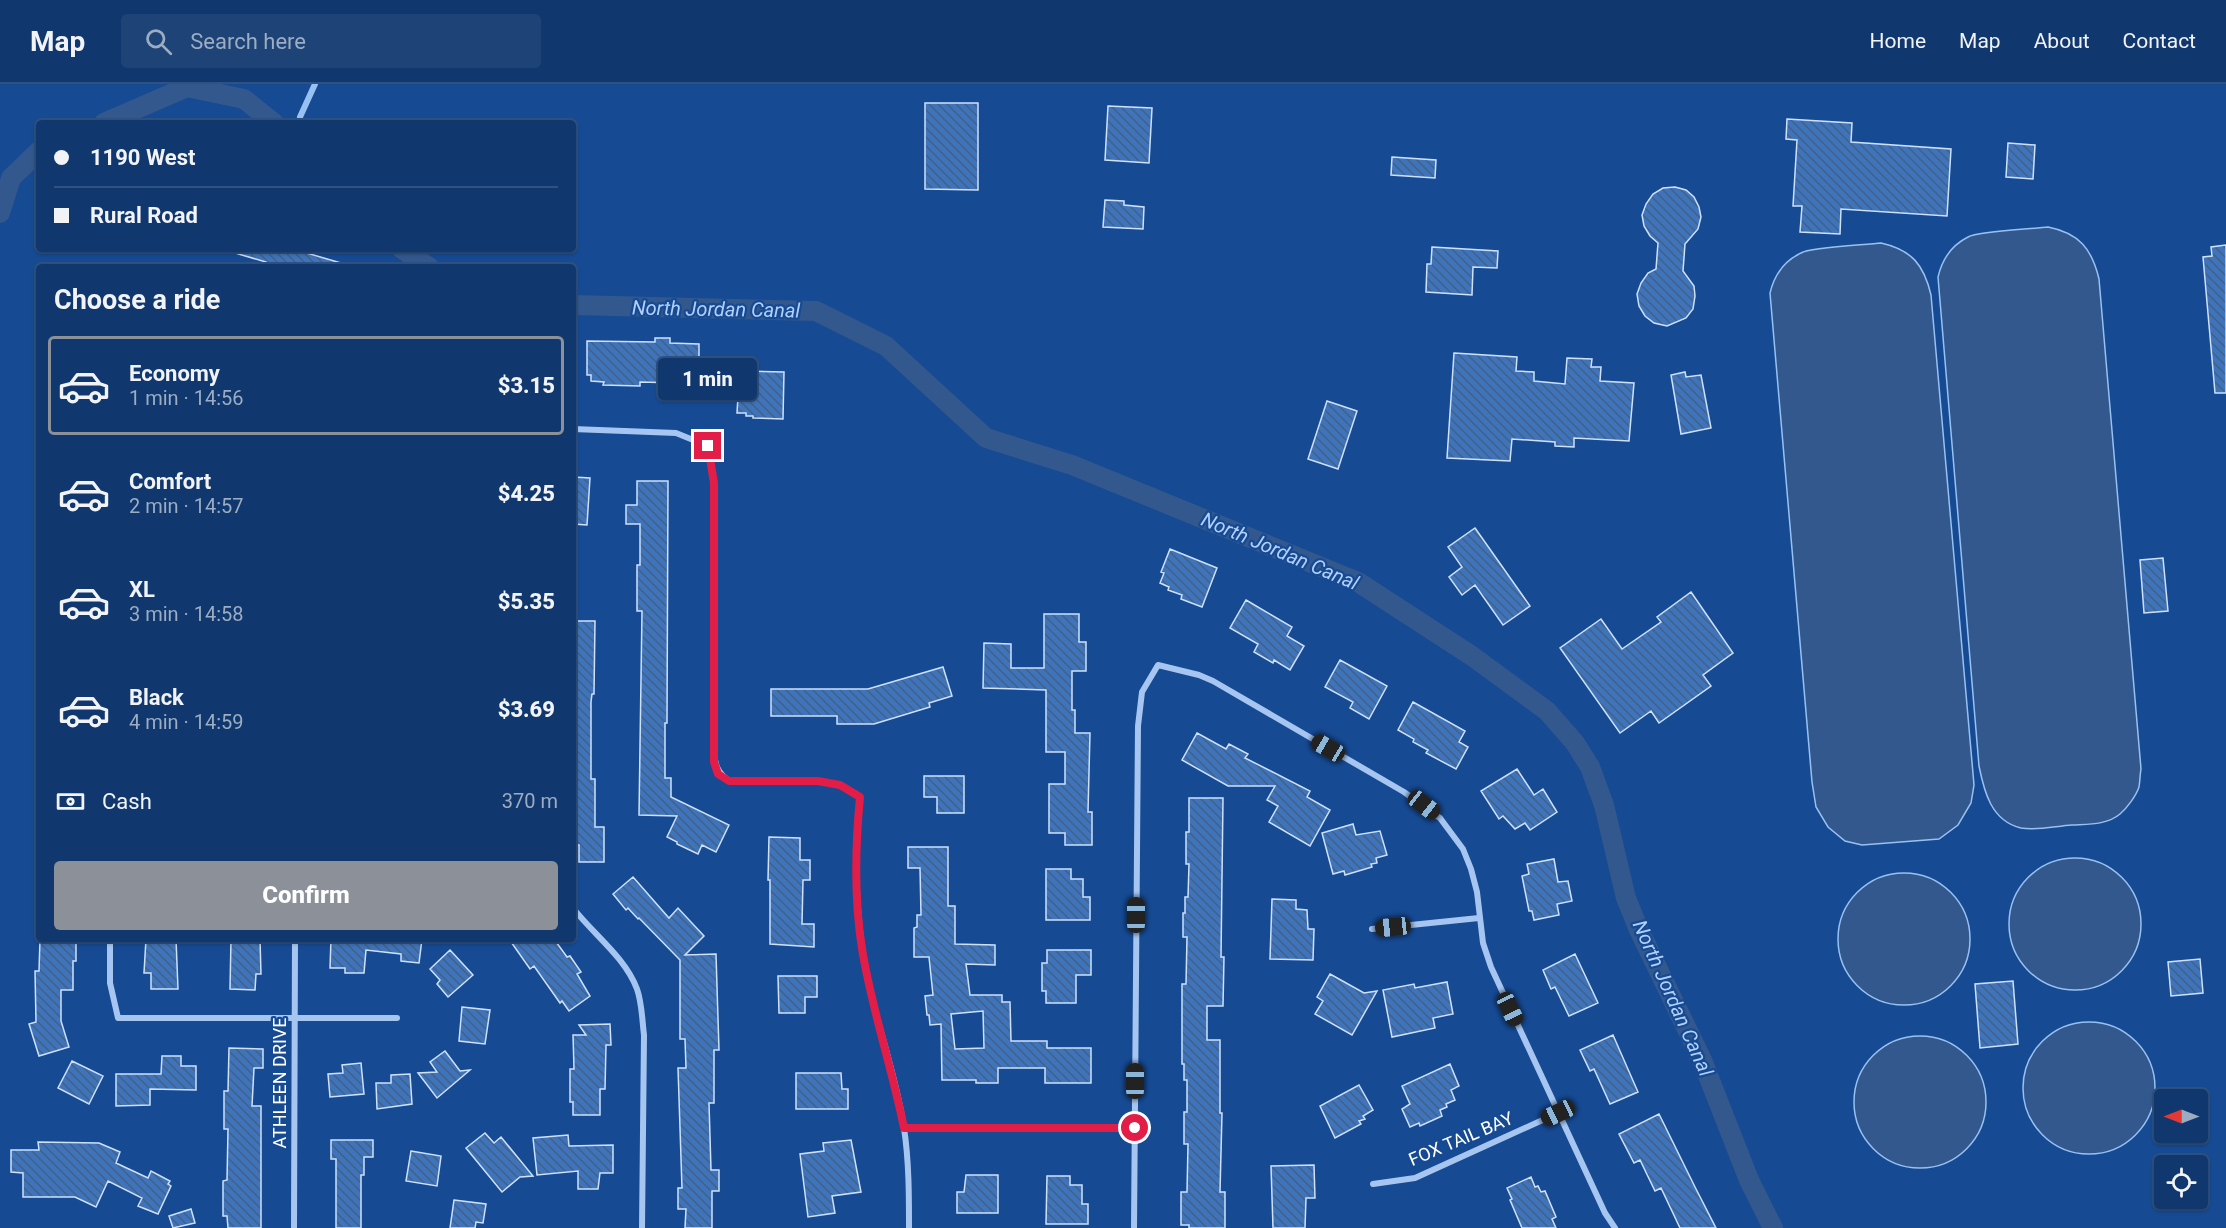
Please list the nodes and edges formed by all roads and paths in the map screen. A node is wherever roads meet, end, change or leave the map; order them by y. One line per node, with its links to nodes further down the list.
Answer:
1 (576, 429): 10 (street)
2 (576, 911): 14 (street)
3 (1479, 918): 4 (street); 9 (street); 11 (street)
4 (1372, 929)
5 (110, 942): 7 (street)
6 (295, 942): 7 (street, ATHLEEN DRIVE)
7 (295, 1017): 8 (street); 13 (street, ATHLEEN DRIVE)
8 (397, 1018)
9 (1558, 1113): 12 (street, FOX TAIL BAY); 17 (street)
10 (904, 1128): 11 (street); 15 (street)
11 (1135, 1128): 16 (street)
12 (1373, 1184)
13 (294, 1228)
14 (642, 1228)
15 (909, 1228)
16 (1134, 1228)
17 (1615, 1228)

